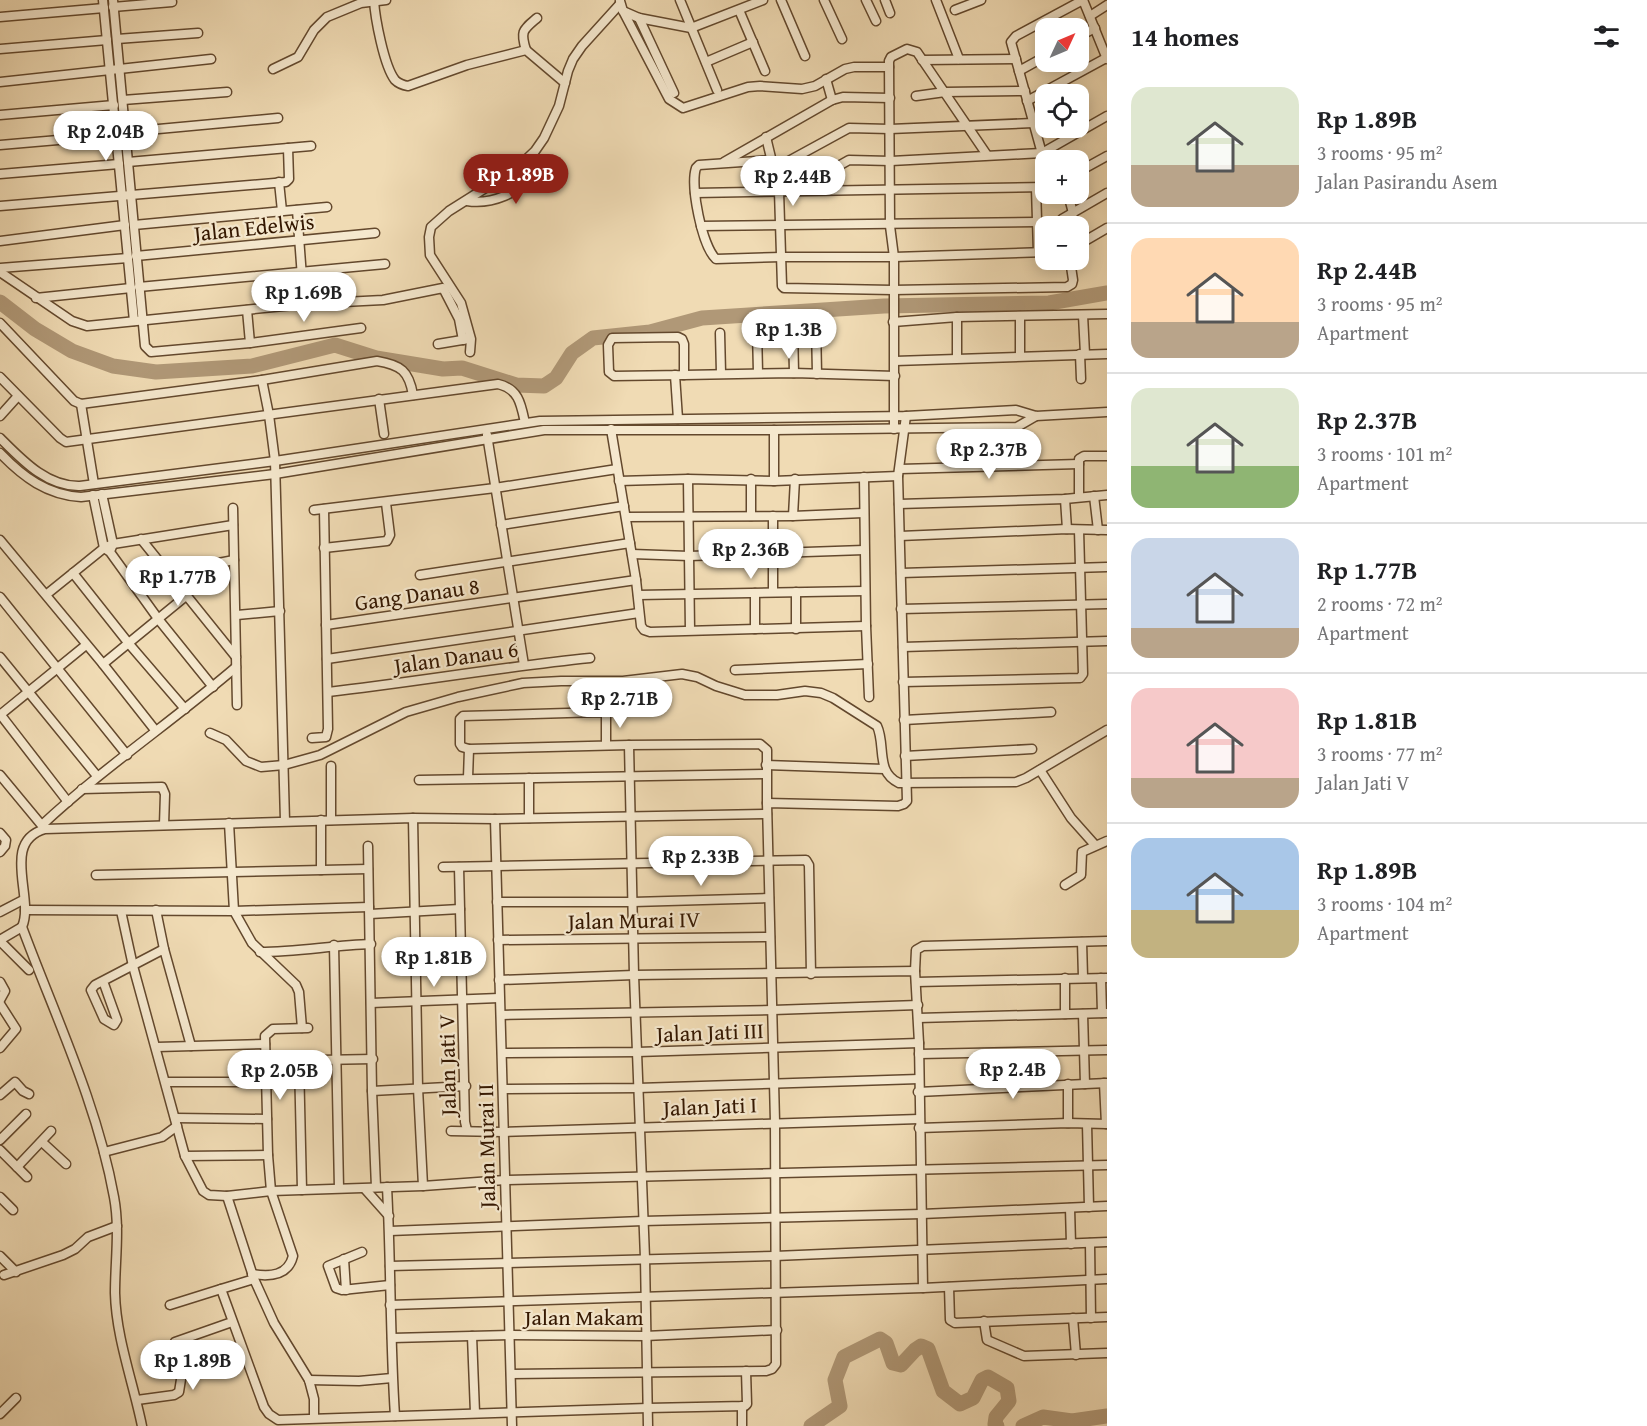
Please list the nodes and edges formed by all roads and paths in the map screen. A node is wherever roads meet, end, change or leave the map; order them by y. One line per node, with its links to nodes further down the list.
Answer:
1 (386, 0): 11 (street)
2 (680, 0): 24 (street)
3 (763, 0): 16 (street)
4 (781, 0): 35 (street)
5 (824, 0): 29 (street)
6 (866, 0): 23 (street)
7 (885, 0): 18 (street)
8 (936, 0): 38 (street)
9 (981, 0): 17 (street)
10 (1083, 0): 19 (street); 39 (street)
11 (374, 1): 34 (street); 45 (street)
12 (172, 2): 13 (street)
13 (108, 4): 20 (street); 28 (street); 30 (street)
14 (621, 5): 22 (street); 49 (street); 51 (street)
15 (1107, 5): 19 (street)
16 (739, 10): 24 (street); 31 (street)
17 (955, 10)
18 (890, 13)
19 (1090, 16): 25 (street)
20 (0, 17)
21 (537, 18): 34 (street)
22 (639, 18): 24 (street); 56 (street)
23 (876, 21)
24 (691, 28): 41 (street)
25 (1095, 28): 26 (street); 32 (street)
26 (1089, 31)
27 (198, 33): 28 (street)
28 (117, 39): 44 (street)
29 (842, 39)
30 (107, 40): 33 (street); 46 (street)
31 (753, 42): 41 (street); 47 (street)
32 (1105, 46): 36 (street)
33 (0, 49)
34 (526, 50): 51 (street)
35 (805, 56)
36 (1107, 58): 61 (street)
37 (211, 59): 44 (street)
38 (959, 59): 39 (street); 40 (street)
39 (1016, 59): 48 (street)
40 (922, 60): 43 (street); 55 (street)
41 (706, 62): 52 (street)
42 (1035, 62): 48 (street)
43 (889, 67): 49 (street); 58 (street)
44 (120, 69): 46 (street); 59 (street)
45 (273, 69)
46 (110, 70): 50 (street); 62 (street)
47 (765, 71)
48 (1019, 71): 53 (street)
49 (826, 79): 60 (street)
50 (0, 82)
51 (565, 83): 94 (street)
52 (717, 90)
53 (1025, 91): 55 (street); 61 (street)
54 (226, 92): 59 (street)
55 (945, 92): 57 (street); 67 (street)
56 (674, 93)
57 (916, 96)
58 (890, 98): 60 (street); 68 (street)
59 (123, 100): 69 (street)
60 (832, 100): 70 (street)
61 (1027, 101): 66 (street)
62 (114, 105): 63 (street); 69 (street)
63 (0, 115)
64 (1107, 117): 75 (street)
65 (278, 118): 69 (street)
66 (1034, 123): 67 (street); 74 (street)
67 (966, 125): 68 (street); 77 (street)
68 (890, 129): 79 (street); 82 (street)
69 (121, 134): 71 (street); 81 (street)
70 (766, 137): 80 (street); 82 (street)
71 (0, 146)
72 (311, 146): 73 (street)
73 (288, 148): 81 (street); 86 (street)
74 (1040, 150)
75 (1046, 150)
76 (1035, 153): 77 (street)
77 (987, 155): 79 (street)
78 (1107, 156): 83 (street)
79 (891, 161): 88 (street); 90 (street)
80 (723, 162): 82 (street); 91 (street)
81 (124, 163): 85 (street); 93 (street)
82 (773, 165): 89 (street)
83 (1089, 166)
84 (547, 171): 94 (street)
85 (0, 174)
86 (279, 182): 93 (street); 99 (street)
87 (1035, 187): 90 (street)
88 (796, 190): 89 (street); 90 (street)
89 (779, 191): 91 (street); 104 (street)
90 (891, 191): 106 (street)
91 (695, 193): 105 (street)
92 (1107, 193): 100 (street)
93 (127, 195): 96 (street); 103 (street)
94 (467, 201): 137 (street)
95 (1071, 204): 100 (street)
96 (0, 206)
97 (327, 207): 98 (street)
98 (297, 210): 99 (street); 111 (street)
99 (282, 211): 103 (street)
100 (1073, 213): 101 (street)
101 (1068, 216)
102 (1035, 222): 106 (street)
103 (129, 225): 110 (street); 113 (street)
104 (780, 225): 105 (street); 106 (street); 114 (street)
105 (701, 226): 114 (street)
106 (890, 226): 115 (street)
107 (1107, 228): 109 (street)
108 (375, 233): 111 (street, Jalan Edelwis)
109 (1089, 239)
110 (0, 241)
111 (299, 241): 113 (street, Jalan Edelwis); 119 (street)
112 (1035, 252): 115 (street)
113 (132, 257): 117 (street, Jalan Edelwis); 120 (street)
114 (782, 257): 115 (street); 121 (street)
115 (894, 257): 121 (street)
116 (385, 264): 119 (street)
117 (0, 270): 122 (street)
118 (1072, 270): 121 (street)
119 (302, 272): 120 (street); 123 (street)
120 (135, 288): 122 (street); 131 (street)
121 (893, 293): 129 (street)
122 (36, 298): 131 (street)
123 (304, 304): 124 (street); 137 (street)
124 (247, 310): 131 (street); 138 (street)
125 (1107, 314): 126 (street)
126 (1083, 315): 127 (street); 141 (street)
127 (1020, 316): 128 (street); 143 (street)
128 (957, 317): 129 (street); 144 (street)
129 (893, 319): 145 (street)
130 (819, 320): 149 (street)
131 (138, 321): 138 (street)
132 (0, 324): 158 (street)
133 (794, 327): 148 (street)
134 (361, 328): 138 (street)
135 (757, 329): 147 (street)
136 (720, 333): 146 (street)
137 (467, 339): 139 (street); 140 (street)
138 (250, 343)
139 (438, 344)
140 (470, 352)
141 (1083, 354): 142 (street); 143 (street); 153 (street)
142 (1107, 354)
143 (1020, 355): 144 (street)
144 (957, 358): 145 (street)
145 (895, 361): 151 (street)
146 (721, 373): 147 (street); 150 (street)
147 (758, 373): 148 (street)
148 (794, 373): 149 (street)
149 (816, 374): 151 (street)
150 (679, 375): 150 (street); 165 (street)
151 (895, 376): 160 (street)
152 (0, 377): 156 (street)
153 (1081, 379)
154 (262, 380): 155 (street); 158 (street); 162 (street)
155 (413, 394): 157 (street); 166 (street)
156 (18, 396): 161 (street); 173 (street)
157 (379, 399): 162 (street); 171 (street)
158 (81, 404): 173 (street)
159 (1107, 412): 164 (street)
160 (895, 415): 163 (street); 165 (street); 169 (street)
161 (0, 416)
162 (269, 416): 173 (street); 177 (street)
163 (906, 416): 164 (street); 169 (street)
164 (1036, 416): 169 (street)
165 (678, 419): 166 (street)
166 (525, 423): 167 (street)
167 (486, 429): 174 (street); 177 (street)
168 (610, 429): 170 (street); 174 (street); 179 (street)
169 (898, 429): 170 (street); 180 (street)
170 (774, 430): 187 (street)
171 (384, 434)
172 (0, 438): 189 (street)
173 (86, 439): 188 (street)
174 (487, 439): 181 (street); 190 (street)
175 (0, 453): 195 (street)
176 (1107, 456): 178 (street)
177 (275, 461): 181 (street); 188 (street)
178 (1078, 464): 180 (street); 196 (street)
179 (617, 469): 186 (street); 190 (street)
180 (899, 472): 182 (street); 199 (street)
181 (275, 474): 191 (street); 245 (street)
182 (864, 477): 185 (street); 202 (street)
183 (688, 479): 184 (street); 186 (street); 203 (street)
184 (751, 479): 187 (street); 204 (street)
185 (795, 479): 187 (street); 206 (street)
186 (619, 481): 200 (street)
187 (774, 481)
188 (94, 484): 189 (street)
189 (80, 486): 195 (street)
190 (495, 488): 198 (street); 209 (street)
191 (102, 494): 192 (street); 217 (street)
192 (93, 495): 195 (street); 217 (street)
193 (1107, 495): 194 (street)
194 (1094, 496): 196 (street); 212 (street)
195 (81, 497)
196 (1078, 497): 197 (street)
197 (1065, 499): 199 (street); 210 (street)
198 (386, 503): 218 (street); 218 (street)
199 (899, 504): 213 (street)
200 (624, 506): 207 (street); 209 (street)
201 (233, 508): 208 (street)
202 (863, 513): 206 (street); 219 (street)
203 (690, 516): 204 (street); 207 (street); 222 (street)
204 (751, 516): 205 (street)
205 (773, 516): 206 (street); 221 (street)
206 (793, 516)
207 (626, 517): 216 (street)
208 (233, 525): 214 (street); 223 (street)
209 (501, 525): 224 (street)
210 (1066, 530): 211 (street); 213 (street)
211 (1079, 530): 212 (street); 226 (street)
212 (1103, 530)
213 (900, 536): 229 (street)
214 (141, 539): 217 (street); 228 (street)
215 (0, 540): 236 (street)
216 (630, 543): 220 (street); 224 (street)
217 (109, 548): 227 (street); 248 (street)
218 (324, 548): 249 (street)
219 (864, 550): 221 (street); 232 (street)
220 (632, 554): 222 (street); 231 (street)
221 (774, 554): 222 (street); 233 (street)
222 (689, 556): 237 (street)
223 (234, 560): 228 (street); 247 (street)
224 (507, 562): 230 (street); 241 (street)
225 (1107, 567): 226 (street)
226 (1080, 568): 229 (street); 243 (street)
227 (73, 573): 236 (street); 257 (street)
228 (167, 573): 238 (street)
229 (900, 573): 244 (street)
230 (420, 575)
231 (636, 579): 239 (street); 241 (street, Gang Danau 8)
232 (865, 591): 234 (street); 250 (street)
233 (773, 592): 234 (street); 235 (street)
234 (796, 592): 252 (street)
235 (755, 593): 237 (street); 251 (street)
236 (46, 594): 258 (street)
237 (689, 594): 239 (street); 254 (street)
238 (186, 596): 248 (street); 261 (street)
239 (638, 596): 246 (street)
240 (0, 597): 267 (street)
241 (513, 598): 249 (street, Gang Danau 8); 253 (street)
242 (1107, 604): 243 (street)
243 (1081, 605): 244 (street); 256 (street)
244 (902, 609): 259 (street)
245 (280, 611): 247 (street); 290 (street)
246 (639, 613): 253 (street); 254 (street)
247 (237, 615): 261 (street)
248 (159, 620): 257 (street); 271 (street)
249 (326, 625): 263 (street)
250 (866, 626): 252 (street); 265 (street)
251 (755, 629): 252 (street); 254 (street)
252 (796, 629)
253 (519, 630): 263 (street); 266 (street)
254 (690, 630)
255 (1107, 641): 256 (street)
256 (1083, 642): 259 (street); 270 (street)
257 (129, 644): 264 (street); 276 (street)
258 (86, 645): 264 (street); 267 (street)
259 (903, 647): 270 (street)
260 (0, 657): 272 (street)
261 (236, 657): 268 (street)
262 (590, 658): 266 (street, Jalan Danau 6)
263 (327, 659): 273 (street)
264 (103, 664): 280 (street)
265 (868, 664): 269 (street); 274 (street)
266 (524, 665): 273 (street, Jalan Danau 6)
267 (58, 667): 272 (street); 288 (street)
268 (236, 667): 271 (street); 275 (street)
269 (735, 669)
270 (903, 682): 279 (street)
271 (213, 687): 276 (street)
272 (29, 692): 278 (street); 296 (street)
273 (328, 692): 283 (street)
274 (869, 697)
275 (237, 705)
276 (185, 709): 280 (street)
277 (1051, 712): 279 (street)
278 (0, 715): 303 (street)
279 (904, 720): 289 (street)
280 (155, 730): 288 (street)
281 (1107, 730): 294 (street)
282 (210, 733): 290 (street)
283 (312, 738)
284 (606, 745): 285 (street); 286 (street); 286 (street)
285 (629, 745): 293 (street); 297 (street)
286 (469, 749): 298 (street)
287 (1032, 749): 289 (street)
288 (127, 755): 296 (street)
289 (905, 756): 301 (street)
290 (284, 765): 292 (street); 312 (street)
291 (331, 766): 311 (street)
292 (884, 769): 293 (street); 301 (street)
293 (766, 770): 297 (street); 304 (street)
294 (1040, 770): 301 (street); 318 (street)
295 (0, 775): 315 (street)
296 (97, 776): 302 (street)
297 (630, 777): 299 (street); 306 (street)
298 (468, 778): 299 (street); 300 (street)
299 (529, 778): 308 (street)
300 (419, 780)
301 (906, 783): 304 (street)
302 (82, 789): 303 (street); 314 (street)
303 (68, 802): 315 (street)
304 (767, 803): 305 (street)
305 (767, 814): 306 (street); 321 (street)
306 (630, 816): 308 (street); 322 (street)
307 (413, 818): 309 (street); 311 (street); 342 (street)
308 (529, 818): 309 (street)
309 (495, 819): 323 (street, Jalan Murai II)
310 (321, 820): 311 (street); 312 (street); 327 (street)
311 (331, 820)
312 (285, 821): 313 (street)
313 (229, 823): 314 (street); 328 (street)
314 (164, 825): 315 (street)
315 (44, 827): 332 (street)
316 (0, 832): 320 (street)
317 (1107, 841): 318 (street)
318 (1095, 845): 330 (street)
319 (368, 846): 326 (street)
320 (0, 852)
321 (769, 860): 322 (street); 331 (street); 358 (street)
322 (632, 865): 323 (street); 334 (street)
323 (496, 866): 325 (street); 333 (street, Jalan Murai II)
324 (443, 867): 325 (street)
325 (459, 867): 335 (street, Jalan Jati V)
326 (368, 869): 327 (street); 338 (street)
327 (321, 870): 328 (street)
328 (233, 873): 329 (street); 340 (street)
329 (96, 875)
330 (1065, 885)
331 (769, 898): 334 (street); 344 (street)
332 (21, 901): 336 (street); 341 (street)
333 (497, 902): 334 (street); 346 (street, Jalan Murai II)
334 (633, 902): 345 (street)
335 (460, 909): 342 (street); 368 (street, Jalan Jati V)
336 (25, 910): 339 (street); 343 (street)
337 (156, 910): 339 (street); 340 (street); 352 (street)
338 (370, 910): 340 (street); 342 (street); 350 (street)
339 (121, 911): 354 (street)
340 (234, 911): 353 (street)
341 (0, 912)
342 (416, 912): 370 (street)
343 (22, 927): 347 (street); 426 (street)
344 (770, 937): 345 (street, Jalan Murai IV); 357 (street)
345 (633, 939): 346 (street, Jalan Murai IV); 359 (street)
346 (498, 940): 363 (street, Jalan Murai II)
347 (0, 941): 355 (street)
348 (1107, 941): 349 (street)
349 (1082, 942): 356 (street); 360 (street)
350 (371, 944): 351 (street); 371 (street)
351 (334, 945): 353 (street); 391 (street)
352 (164, 948): 354 (street); 382 (street)
353 (260, 951): 381 (street)
354 (133, 966): 364 (street); 383 (street)
355 (29, 970)
356 (915, 971): 358 (street); 366 (street)
357 (770, 973): 358 (street); 359 (street); 373 (street)
358 (811, 974)
359 (634, 975): 363 (street); 374 (street)
360 (1083, 977): 361 (street); 362 (street)
361 (1065, 978): 366 (street); 376 (street)
362 (1104, 978): 375 (street)
363 (499, 980): 367 (street, Jalan Murai II)
364 (103, 981): 364 (street)
365 (0, 982): 369 (street)
366 (916, 982): 372 (street)
367 (499, 998): 368 (street); 378 (street, Jalan Murai II)
368 (464, 1000): 370 (street); 402 (street, Jalan Jati V)
369 (0, 1002): 384 (street)
370 (418, 1002): 371 (street); 403 (street)
371 (371, 1003): 392 (street)
372 (918, 1005): 373 (street); 379 (street)
373 (773, 1011): 374 (street); 385 (street)
374 (636, 1013): 378 (street); 388 (street)
375 (1105, 1013): 377 (street)
376 (1065, 1014): 377 (street); 379 (street)
377 (1083, 1014): 386 (street)
378 (501, 1015): 389 (street, Jalan Murai II)
379 (918, 1018): 380 (street)
380 (919, 1043): 385 (street, Jalan Jati III); 390 (street)
381 (265, 1044): 382 (street); 393 (street)
382 (191, 1046): 383 (street)
383 (157, 1047): 396 (street)
384 (0, 1048)
385 (773, 1048): 388 (street, Jalan Jati III); 399 (street)
386 (1084, 1050): 387 (street); 390 (street); 401 (street)
387 (1107, 1050)
388 (637, 1052): 389 (street, Jalan Jati III); 404 (street)
389 (502, 1053): 405 (street, Jalan Murai II)
390 (919, 1054): 395 (street)
391 (335, 1059): 392 (street); 394 (street); 441 (street)
392 (373, 1059): 406 (street)
393 (266, 1061): 394 (street); 397 (street)
394 (299, 1061): 443 (street)
395 (919, 1079): 399 (street); 407 (street)
396 (166, 1082): 397 (street); 412 (street)
397 (267, 1082): 411 (street)
398 (1106, 1083): 401 (street); 417 (street)
399 (774, 1084): 404 (street); 413 (street)
400 (1068, 1084): 401 (street); 407 (street); 415 (street)
401 (1085, 1084)
402 (466, 1086): 403 (street); 419 (street, Jalan Jati V)
403 (418, 1088): 406 (street); 438 (street)
404 (638, 1088): 405 (street); 418 (street)
405 (503, 1089): 422 (street, Jalan Murai II)
406 (372, 1091): 439 (street)
407 (918, 1092): 414 (street)
408 (29, 1094): 409 (street)
409 (0, 1095)
410 (26, 1114): 423 (street)
411 (267, 1119): 412 (street); 427 (street)
412 (176, 1122): 426 (street); 428 (street)
413 (775, 1122): 414 (street, Jalan Jati I); 418 (street, Jalan Jati I); 434 (street)
414 (919, 1123): 415 (street, Jalan Jati I); 433 (street)
415 (1068, 1123): 416 (street, Jalan Jati I)
416 (1087, 1124): 417 (street, Jalan Jati I); 431 (street)
417 (1107, 1124)
418 (639, 1127): 422 (street, Jalan Jati I); 436 (street)
419 (467, 1130): 421 (street, Jalan Jati I); 422 (street, Jalan Jati I)
420 (51, 1131): 424 (street)
421 (451, 1131)
422 (503, 1132): 437 (street, Jalan Murai II)
423 (0, 1140)
424 (42, 1142): 429 (street); 432 (street)
425 (0, 1150): 432 (street)
426 (104, 1152): 455 (street)
427 (268, 1155): 428 (street); 444 (street)
428 (185, 1156): 445 (street)
429 (66, 1164)
430 (1107, 1165): 431 (street)
431 (1087, 1166): 433 (street); 448 (street)
432 (17, 1167): 435 (street)
433 (920, 1171): 434 (street); 451 (street)
434 (774, 1173): 436 (street); 453 (street)
435 (27, 1177)
436 (642, 1178): 437 (street); 454 (street)
437 (505, 1180): 438 (street); 456 (street, Jalan Murai II)
438 (423, 1186): 440 (street)
439 (376, 1187): 440 (street); 442 (street)
440 (387, 1187): 452 (street)
441 (339, 1188): 442 (street); 443 (street)
442 (365, 1189): 452 (street)
443 (302, 1190): 444 (street)
444 (271, 1191): 445 (street); 471 (street)
445 (227, 1196): 471 (street)
446 (0, 1197): 450 (street)
447 (1107, 1206): 448 (street)
448 (1089, 1207): 449 (street)
449 (1070, 1208): 451 (street); 460 (street)
450 (14, 1210)
451 (922, 1214): 453 (street); 461 (street)
452 (389, 1217): 457 (street)
453 (777, 1218): 454 (street); 464 (street)
454 (643, 1221): 456 (street); 465 (street)
455 (117, 1226): 469 (street); 504 (street)
456 (506, 1227): 457 (street); 467 (street, Jalan Murai II)
457 (390, 1231): 468 (street)
458 (1107, 1242): 459 (street)
459 (1090, 1243): 460 (street); 473 (street)
460 (1071, 1244): 461 (street)
461 (923, 1251): 464 (street); 476 (street)
462 (362, 1252): 466 (street)
463 (0, 1256): 469 (street)
464 (775, 1256): 465 (street); 479 (street)
465 (645, 1258): 467 (street); 480 (street)
466 (344, 1259): 478 (street); 478 (street)
467 (507, 1264): 468 (street); 481 (street, Jalan Murai II)
468 (390, 1266): 474 (street)
469 (16, 1272): 470 (street)
470 (4, 1275)
471 (253, 1276): 477 (street); 502 (street)
472 (1107, 1279): 473 (street)
473 (1090, 1280): 475 (street); 486 (street)
474 (390, 1285): 478 (street); 483 (street)
475 (949, 1287): 476 (street); 487 (street)
476 (923, 1288): 479 (street)
477 (221, 1289): 482 (street); 488 (street)
478 (346, 1290)
479 (775, 1294): 480 (street); 489 (street)
480 (645, 1296): 481 (street); 492 (street)
481 (509, 1301): 483 (street); 490 (street, Jalan Murai II)
482 (170, 1305)
483 (390, 1305): 493 (street)
484 (1107, 1317): 486 (street)
485 (1073, 1318): 486 (street); 487 (street); 497 (street)
486 (1091, 1318)
487 (984, 1321): 497 (street)
488 (232, 1322): 494 (street); 496 (street)
489 (777, 1330): 492 (street, Jalan Makam); 498 (street)
490 (510, 1335): 491 (street, Jalan Makam); 492 (street, Jalan Makam); 499 (street, Jalan Murai II)
491 (472, 1336): 493 (street, Jalan Makam); 508 (street)
492 (645, 1336): 500 (street)
493 (392, 1338): 501 (street)
494 (175, 1342)
495 (1107, 1353): 497 (street)
496 (243, 1355): 504 (street); 511 (street)
497 (1076, 1355)
498 (746, 1371): 500 (street); 505 (street)
499 (511, 1374): 500 (street); 507 (street, Jalan Murai II)
500 (646, 1374): 506 (street)
501 (392, 1378): 502 (street); 510 (street)
502 (309, 1380): 511 (street)
503 (16, 1398): 509 (street)
504 (137, 1400): 513 (street)
505 (742, 1406): 506 (street); 516 (street)
506 (648, 1408): 507 (street); 515 (street)
507 (511, 1412): 508 (street); 514 (street, Jalan Murai II)
508 (475, 1413): 510 (street)
509 (0, 1414)
510 (395, 1416): 512 (street)
511 (314, 1418): 512 (street)
512 (324, 1422)
513 (142, 1426)
514 (512, 1426)
515 (648, 1426)
516 (742, 1426)

